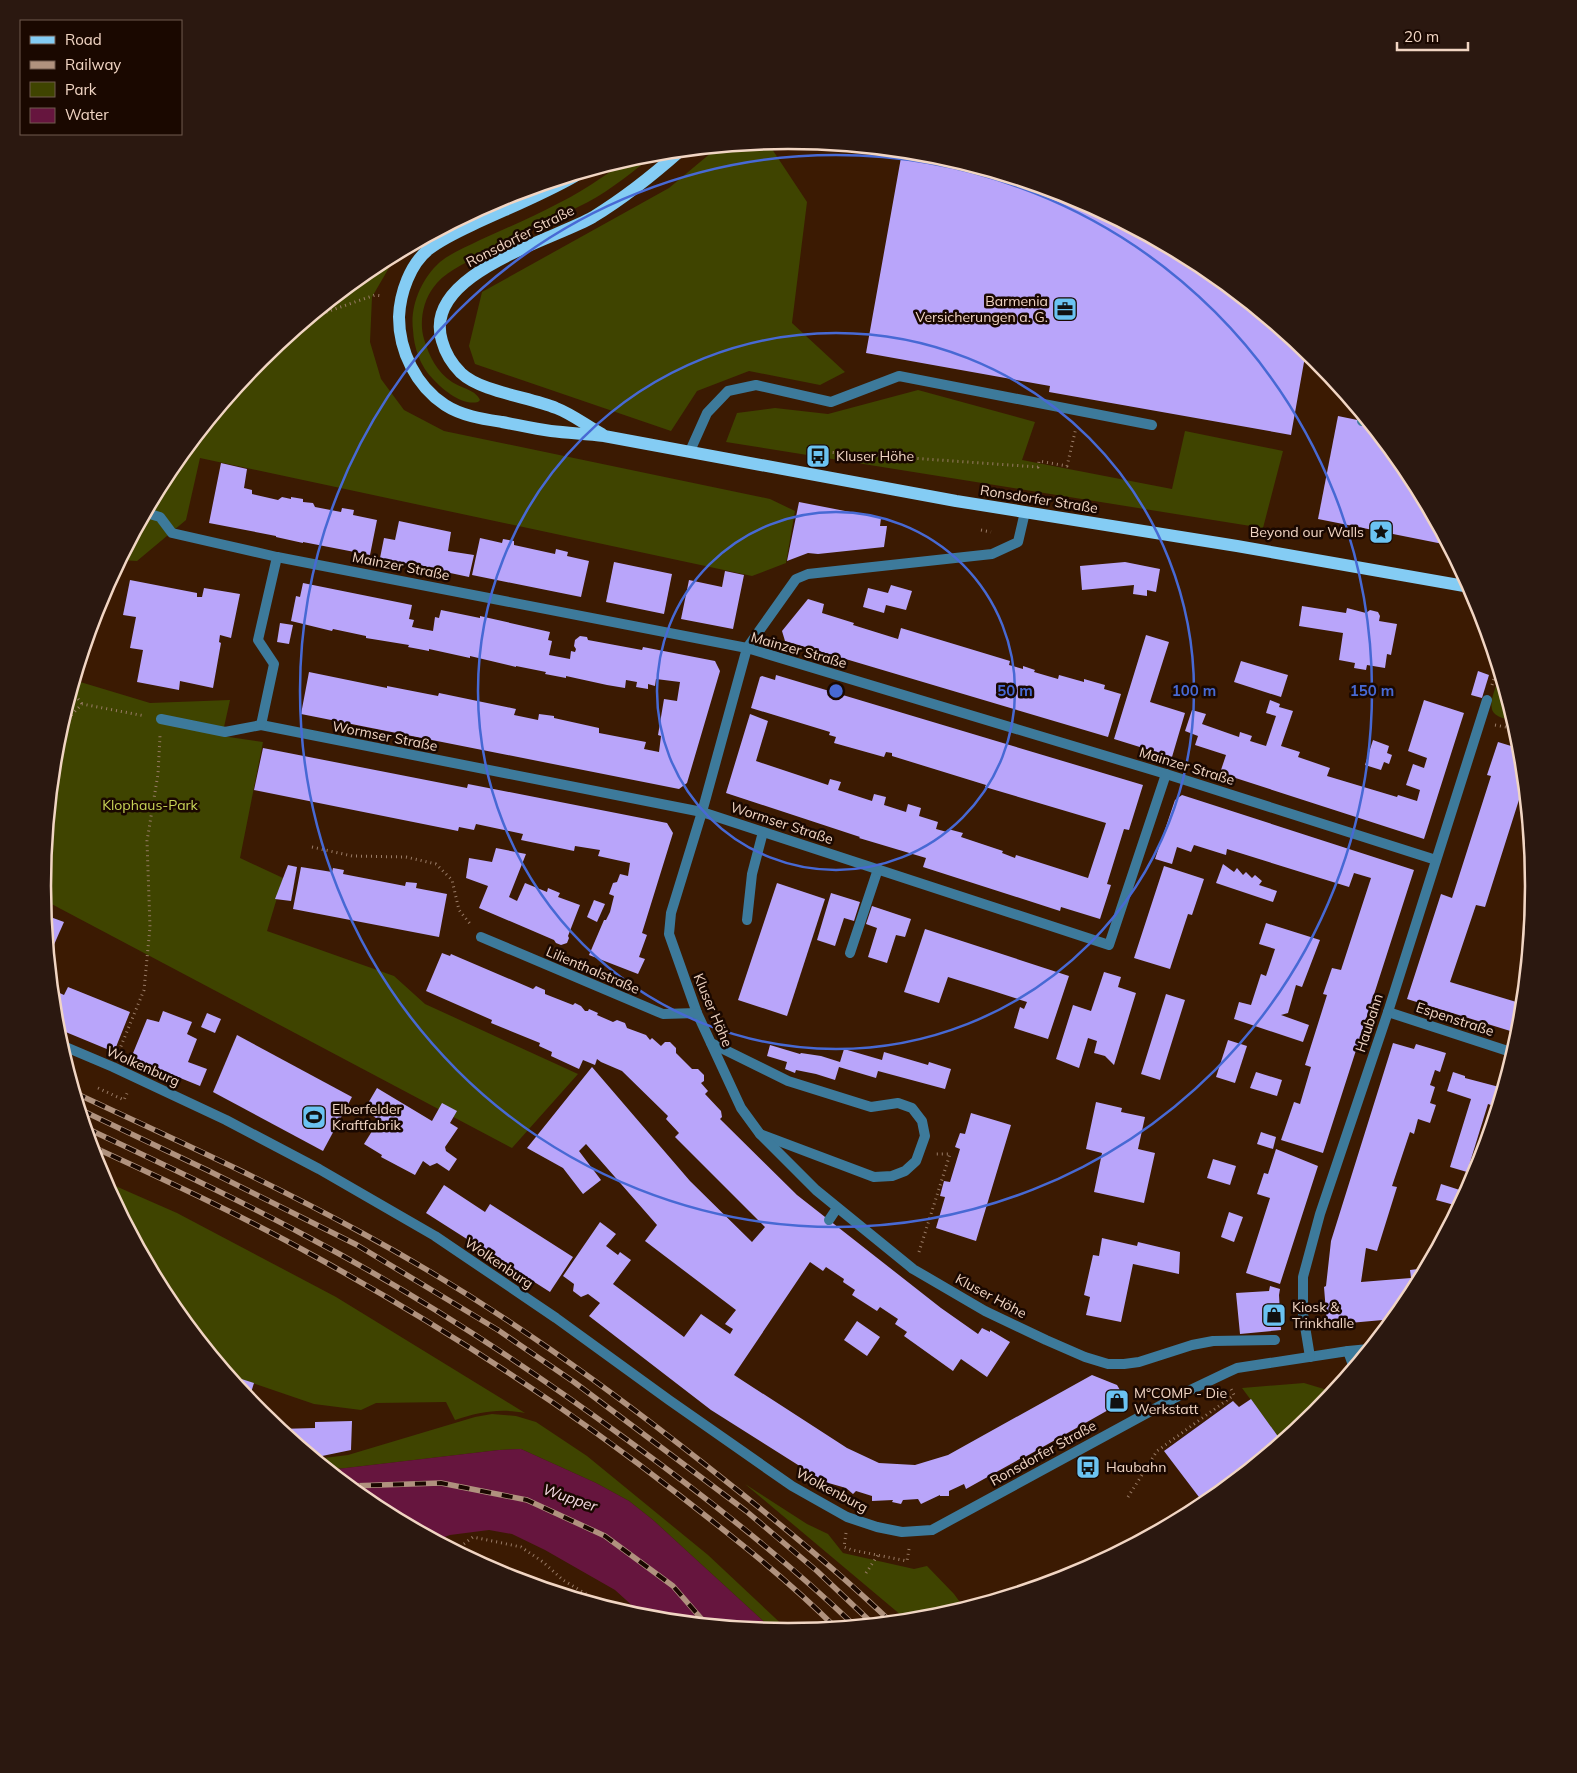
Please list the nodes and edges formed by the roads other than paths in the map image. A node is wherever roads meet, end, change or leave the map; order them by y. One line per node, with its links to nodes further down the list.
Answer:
1 (670, 159): 4 (main road, Ronsdorfer Straße)
2 (556, 187): 4 (main road, Ronsdorfer Straße)
3 (1152, 426): 5 (street)
4 (604, 436): 5 (main road, Ronsdorfer Straße)
5 (690, 451): 6 (main road, Ronsdorfer Straße)
6 (1024, 512): 9 (main road, Ronsdorfer Straße); 10 (street, Kluser Höhe)
7 (152, 515): 8 (street, Mainzer Straße)
8 (277, 557): 10 (street, Mainzer Straße); 13 (street)
9 (1462, 586)
10 (746, 648): 14 (street, Mainzer Straße); 15 (street, Kluser Höhe)
11 (1487, 700): 17 (street, Haubahn)
12 (161, 719): 13 (street, Wormser Straße)
13 (261, 725): 15 (street, Wormser Straße)
14 (1166, 774): 17 (street, Mainzer Straße); 18 (street, Wormser Straße)
15 (702, 812): 16 (street, Wormser Straße); 23 (street, Kluser Höhe)
16 (763, 832): 18 (street, Wormser Straße); 19 (street)
17 (1436, 860): 22 (street, Haubahn)
18 (878, 869): 21 (street)
19 (747, 920)
20 (481, 937): 23 (street, Lilienthalstraße)
21 (850, 953)
22 (1388, 1012): 26 (street, Espenstraße); 33 (street, Haubahn)
23 (697, 1013): 24 (street, Kluser Höhe)
24 (711, 1042): 27 (street, Kluser Höhe); 27 (street)
25 (69, 1049): 35 (street, Wolkenburg)
26 (1507, 1051)
27 (760, 1134): 28 (street, Kluser Höhe)
28 (838, 1208): 29 (street); 30 (street, Kluser Höhe)
29 (829, 1220)
30 (1275, 1340)
31 (1361, 1350): 32 (street, Ronsdorfer Straße)
32 (1348, 1351): 33 (street, Ronsdorfer Straße); 34 (street)
33 (1310, 1357): 35 (street, Ronsdorfer Straße)
34 (1352, 1362)
35 (902, 1532)

